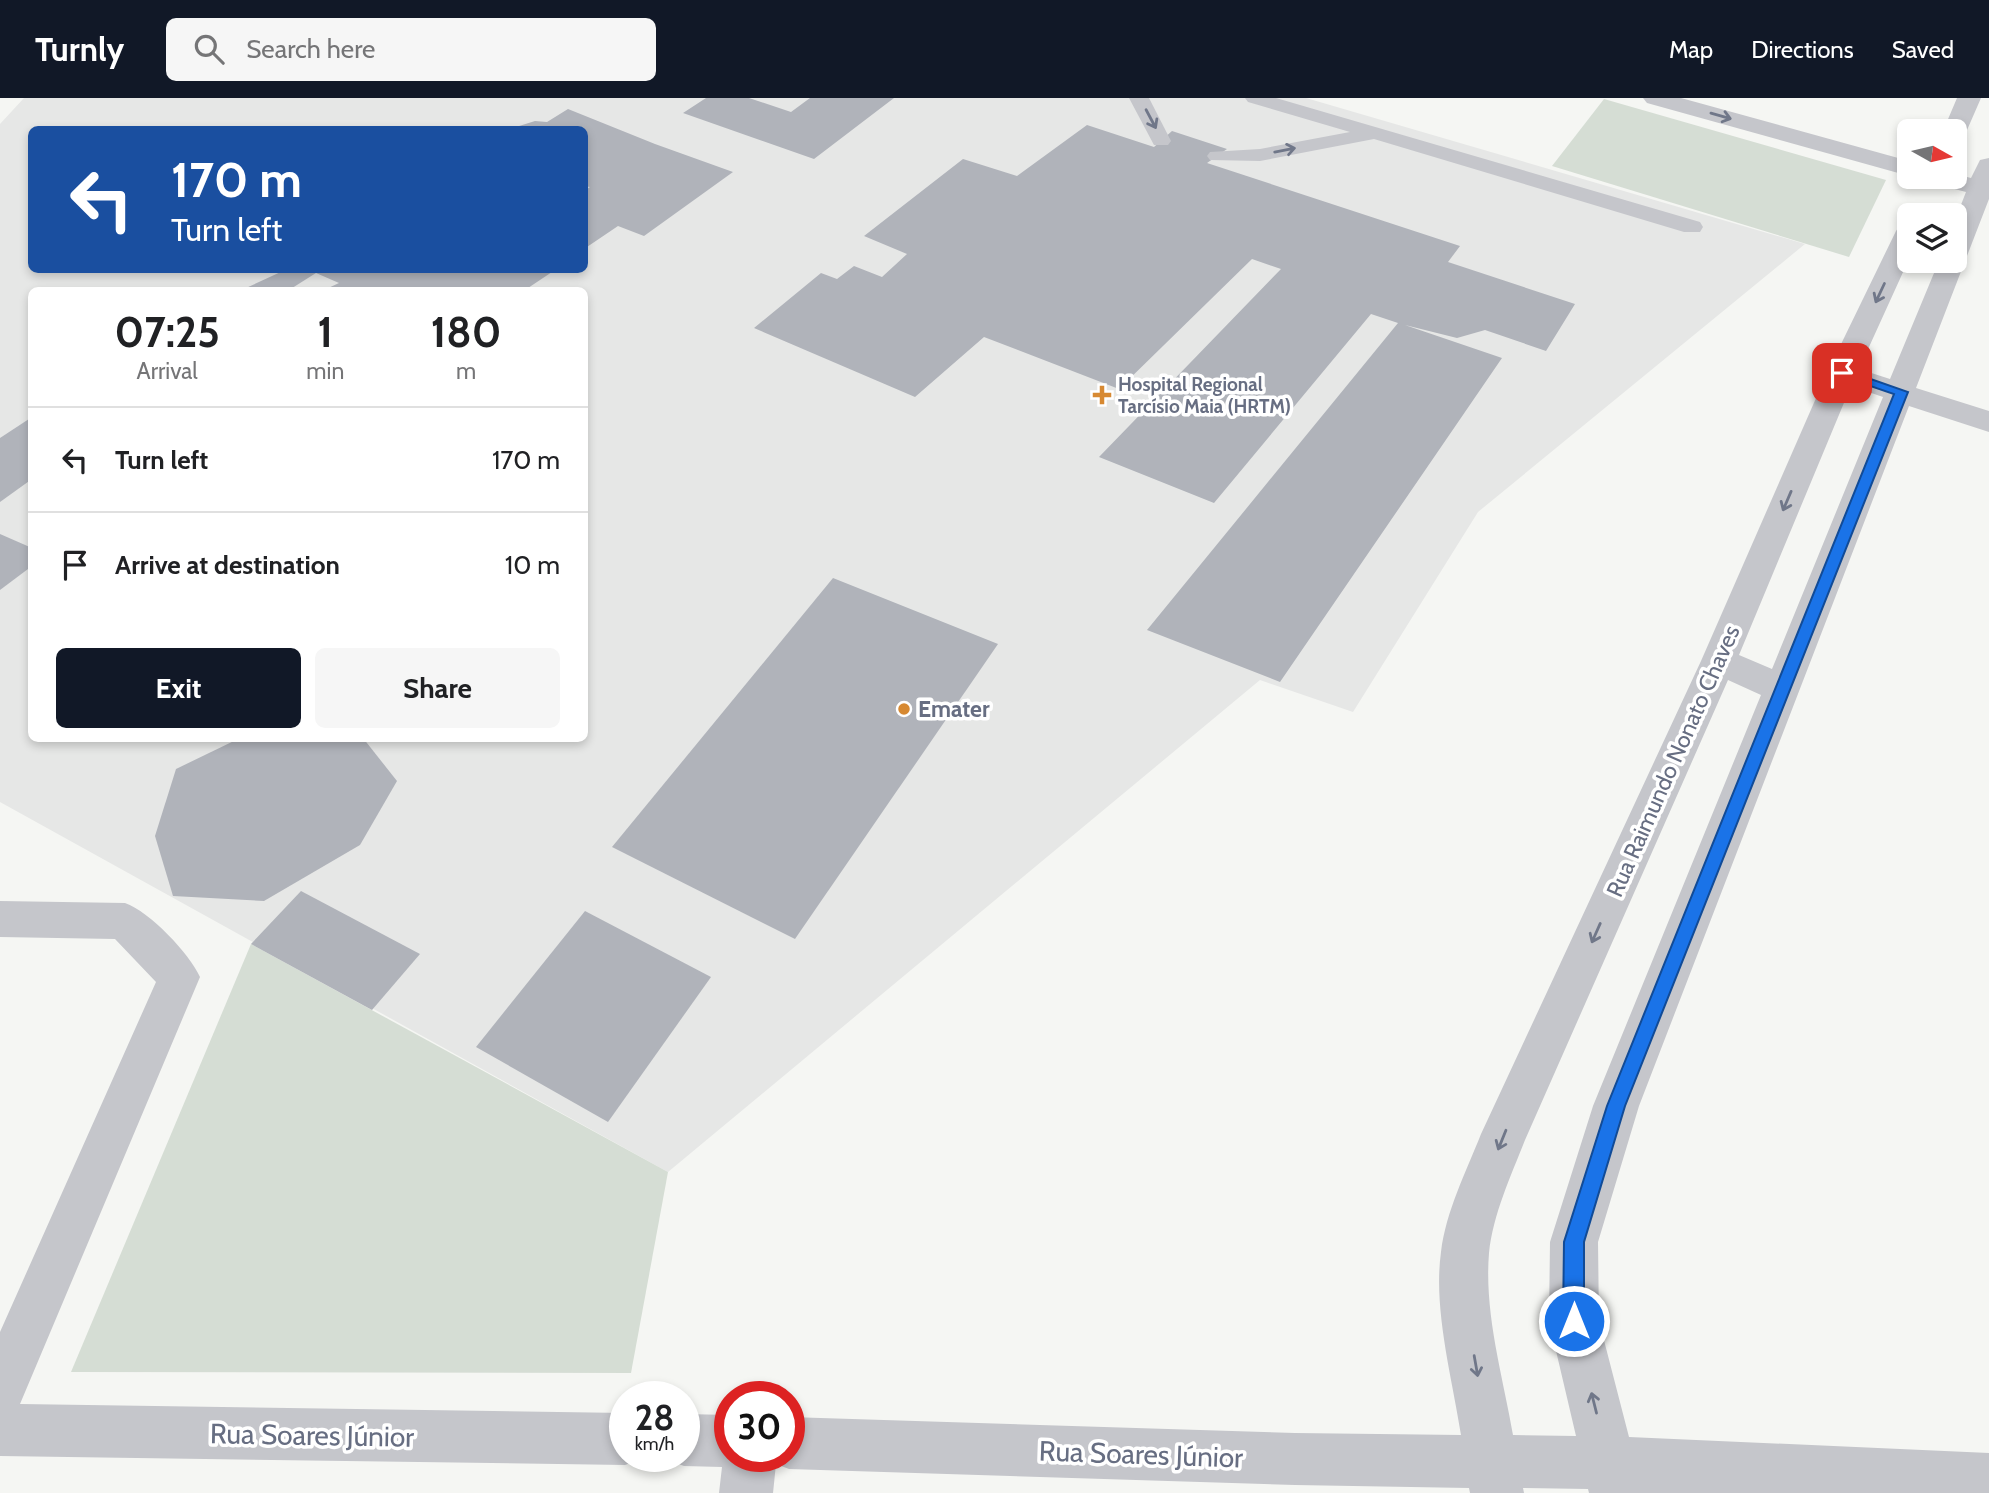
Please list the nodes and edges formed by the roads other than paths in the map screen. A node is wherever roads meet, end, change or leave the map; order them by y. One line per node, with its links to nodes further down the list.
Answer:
1 (1139, 98): 8 (lane, one-way to 8)
2 (1255, 98): 7 (lane)
3 (1655, 98): 11 (street, one-way to 11)
4 (1723, 98): 9 (street)
5 (1969, 98): 6 (street)
6 (1960, 119)
7 (1376, 134): 10 (lane, one-way to 7); 16 (lane)
8 (1161, 141)
9 (1897, 146)
10 (1217, 156)
11 (1897, 166)
12 (1967, 167): 13 (street)
13 (1987, 177): 14 (street); 15 (street)
14 (1924, 200): 18 (street, Rua Raimundo Nonato Chaves, one-way to 18)
15 (1967, 224)
16 (1692, 227)
17 (1947, 273): 19 (street)
18 (1842, 373): 19 (street); 21 (street, Rua Raimundo Nonato Chaves, one-way to 21)
19 (1901, 392): 20 (street); 22 (street)
20 (1989, 422)
21 (1719, 661): 22 (street); 29 (street, Rua Raimundo Nonato Chaves, one-way to 29)
22 (1782, 689): 30 (street, one-way to 22)
23 (0, 919): 24 (street)
24 (0, 1391)
25 (0, 1430): 26 (street, Rua Soares Júnior)
26 (609, 1439)
27 (805, 1444): 29 (street, Rua Soares Júnior)
28 (748, 1472): 32 (street)
29 (1495, 1476): 30 (street, Rua Soares Júnior)
30 (1612, 1478): 31 (street, Rua Soares Júnior)
31 (1989, 1480)
32 (746, 1493)

